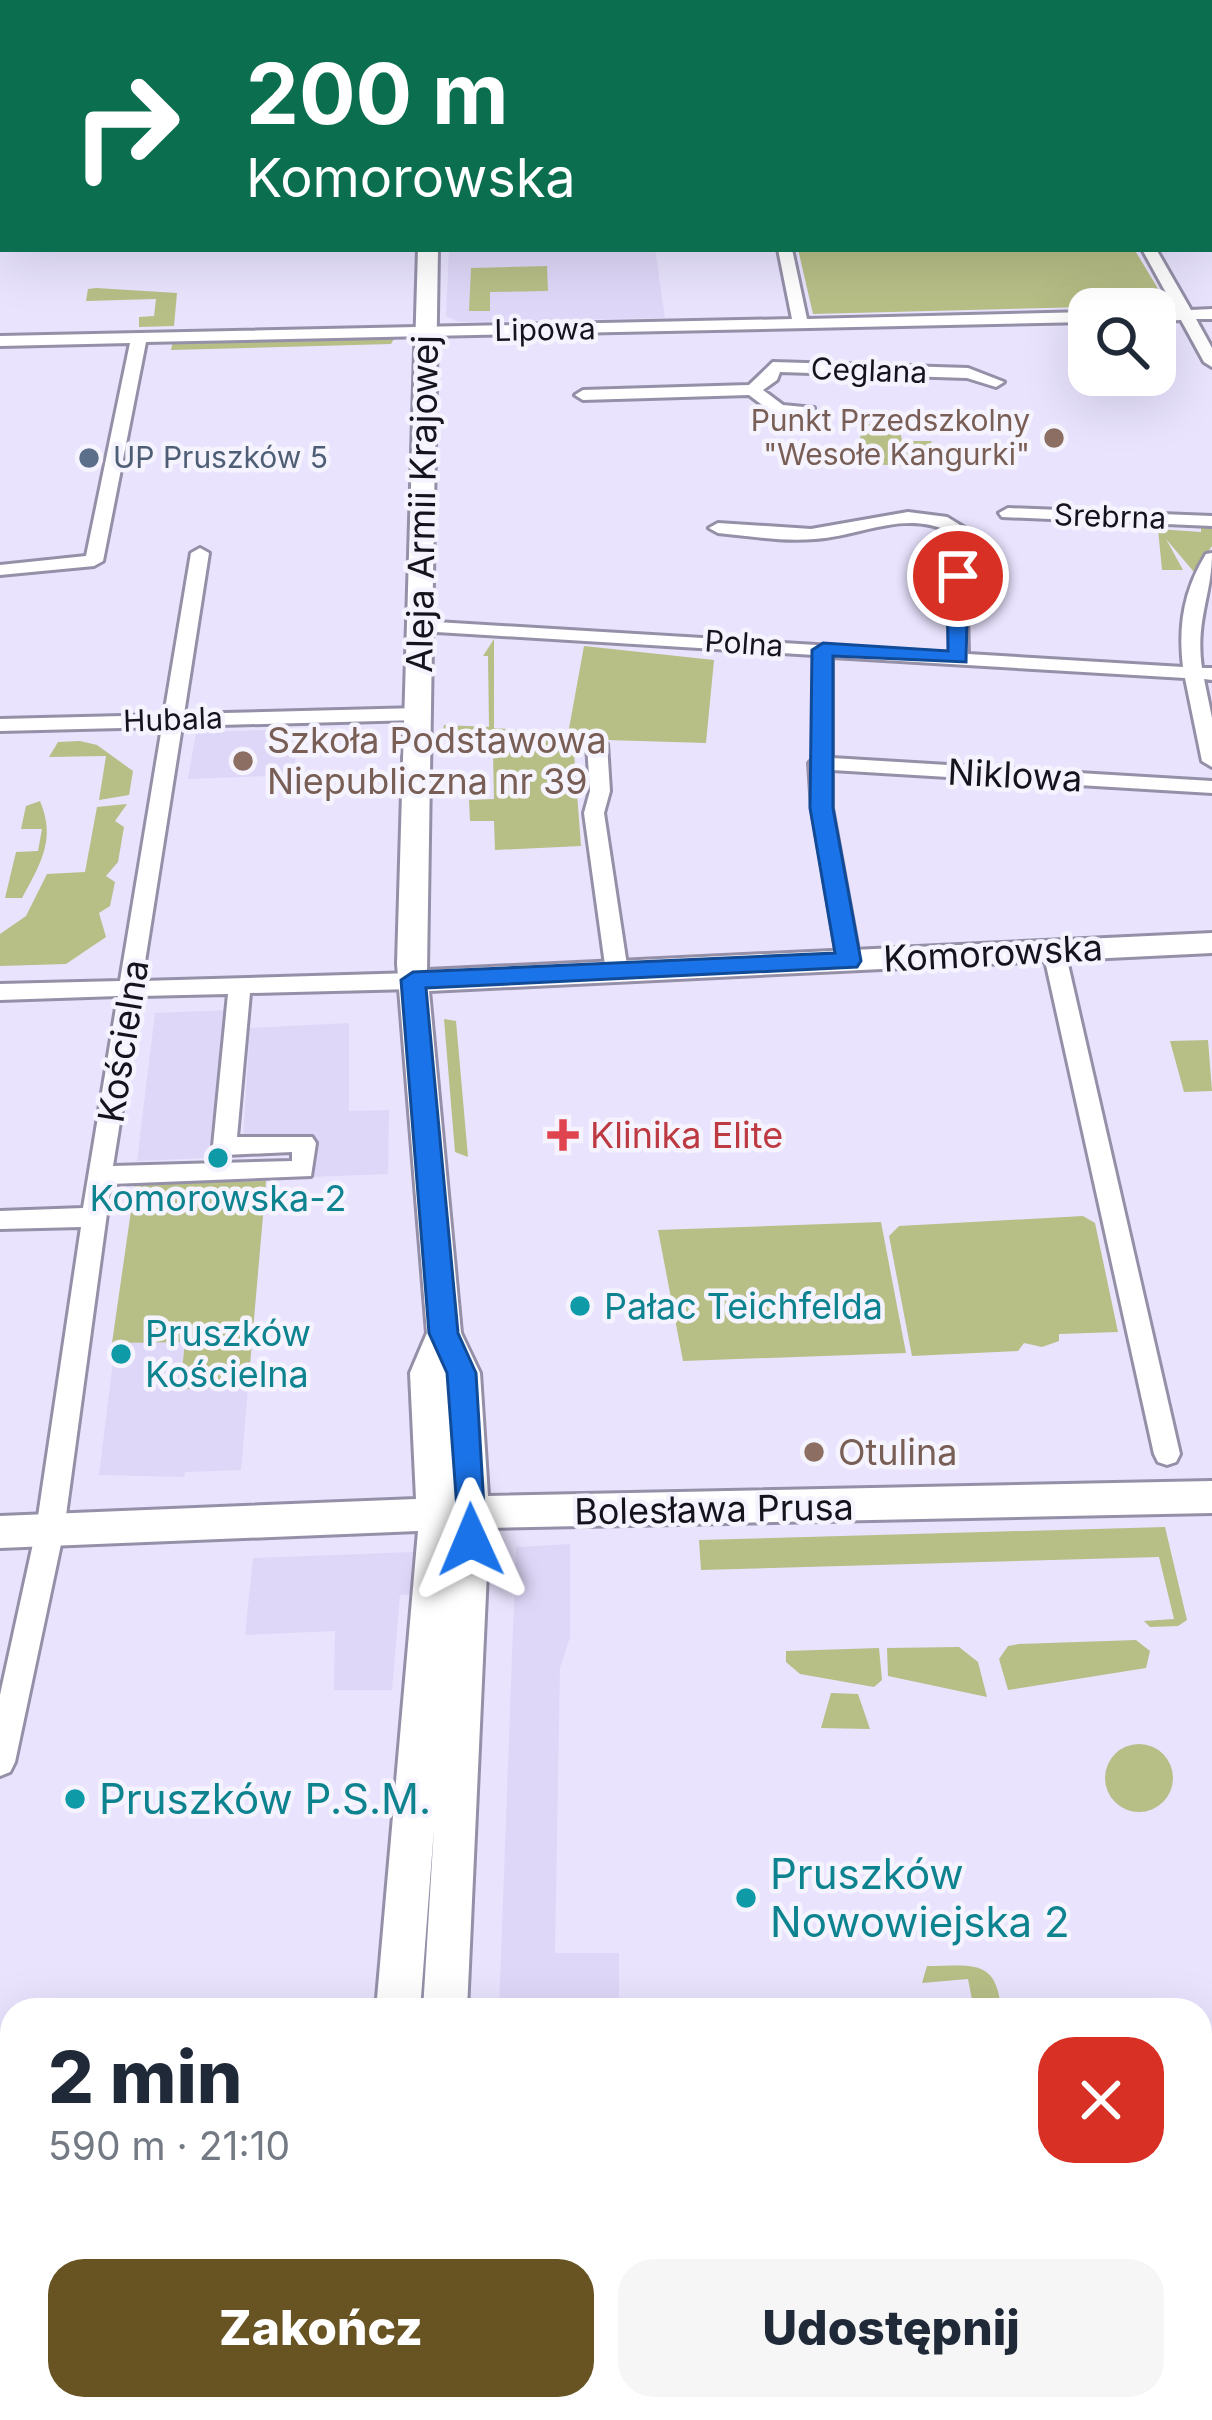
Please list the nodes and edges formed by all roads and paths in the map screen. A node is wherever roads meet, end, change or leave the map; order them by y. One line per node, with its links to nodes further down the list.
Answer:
1 (428, 252): 10 (street, Aleja Armii Krajowej)
2 (786, 252): 8 (street)
3 (1151, 252): 6 (street)
4 (1212, 314): 6 (street)
5 (1176, 315): 6 (street)
6 (1186, 315): 13 (street)
7 (1068, 318): 8 (street, Lipowa)
8 (801, 324): 9 (street, Lipowa)
9 (762, 325): 10 (street, Lipowa); 14 (street)
10 (426, 332): 11 (street, Lipowa); 25 (street, Aleja Armii Krajowej)
11 (139, 338): 12 (street, Lipowa); 24 (street)
12 (0, 341)
13 (1212, 362)
14 (772, 368): 15 (street, Ceglana); 16 (street, Ceglana)
15 (996, 382)
16 (753, 390): 17 (street, Ceglana); 18 (street, Ceglana)
17 (583, 395)
18 (808, 411)
19 (1008, 514): 20 (street, Srebrna)
20 (1212, 521)
21 (718, 528): 27 (street)
22 (200, 553): 30 (street, Kościelna)
23 (1212, 558): 28 (street)
24 (0, 570)
25 (420, 626): 26 (street, Polna); 29 (street, Aleja Armii Krajowej)
26 (823, 650): 27 (street, Polna); 34 (street)
27 (959, 658): 28 (street, Polna)
28 (1204, 674): 33 (street)
29 (418, 714): 30 (street, Hubala); 40 (street, Aleja Armii Krajowej)
30 (174, 720): 31 (street, Hubala); 42 (street, Kościelna)
31 (0, 725)
32 (597, 744): 39 (street)
33 (1212, 760)
34 (819, 763): 35 (street, Niklowa); 38 (street)
35 (1212, 787)
36 (1212, 943): 37 (street, Komorowska)
37 (1054, 951): 38 (street, Komorowska); 47 (street)
38 (849, 961): 39 (street, Komorowska)
39 (617, 972): 40 (street, Komorowska)
40 (413, 980): 41 (street); 49 (street, Aleja Armii Krajowej)
41 (240, 986): 42 (street); 44 (street)
42 (133, 988): 43 (street); 44 (street, Kościelna)
43 (0, 992)
44 (100, 1175): 45 (street, Kościelna)
45 (94, 1217): 46 (street); 50 (street, Kościelna)
46 (0, 1220)
47 (1167, 1454)
48 (1212, 1497): 49 (street, Bolesława Prusa)
49 (454, 1514): 50 (street, Bolesława Prusa); 53 (street); 54 (street)
50 (50, 1530): 51 (street, Bolesława Prusa); 52 (street, Kościelna)
51 (0, 1532)
52 (0, 1762)
53 (399, 1998)
54 (445, 1998)

